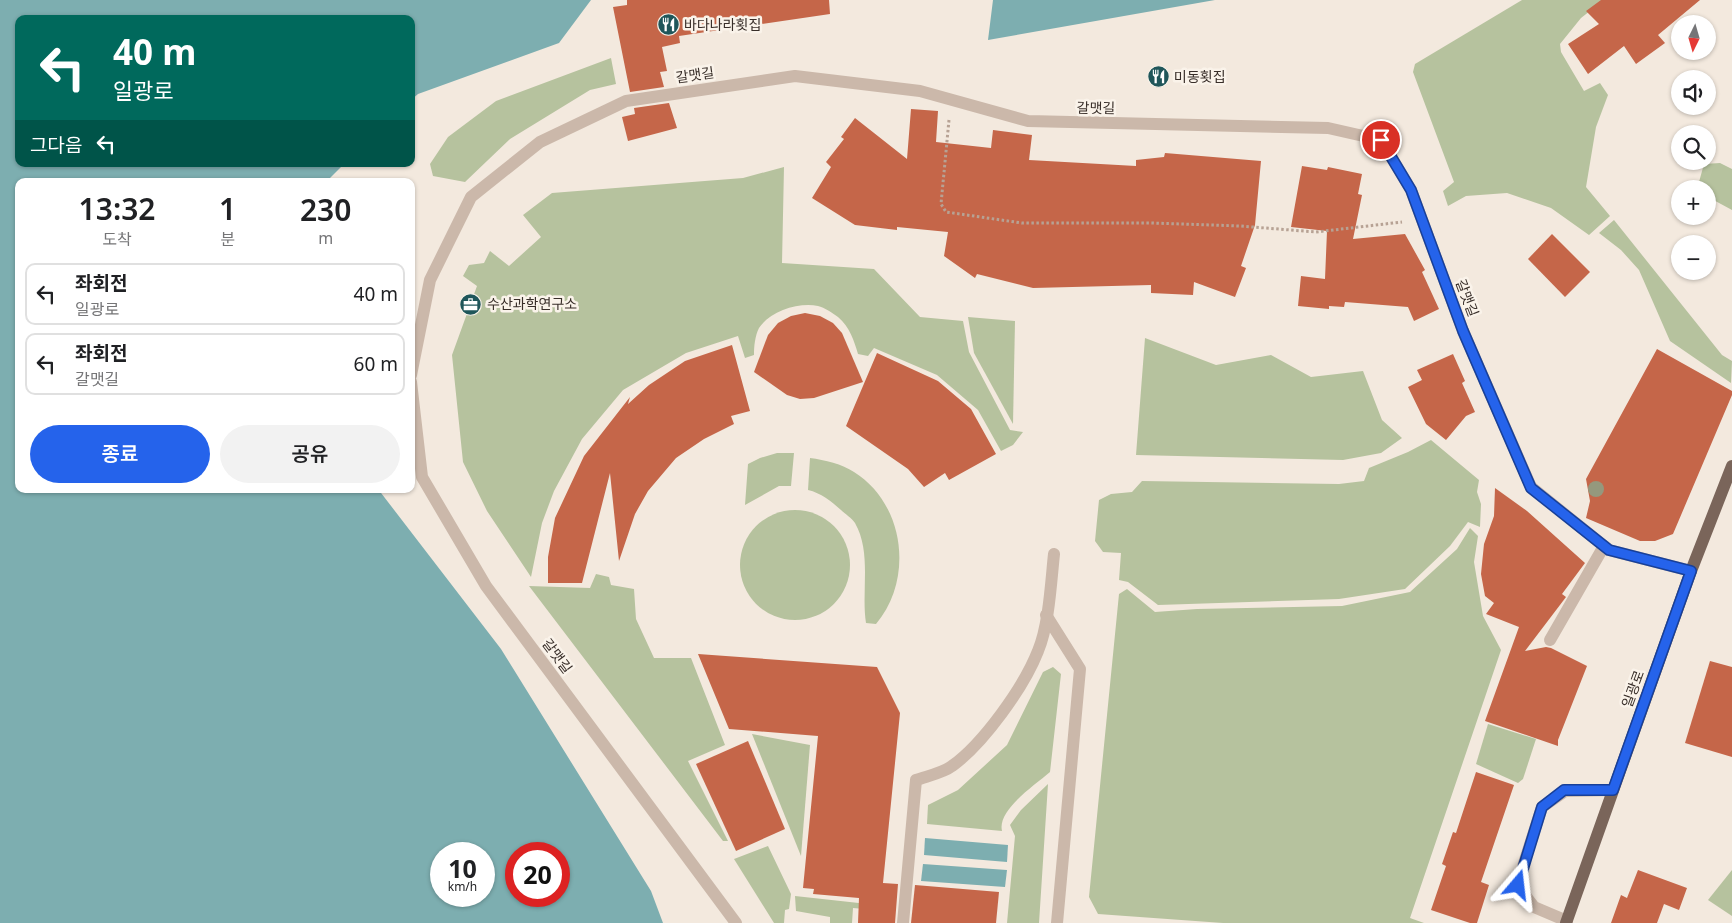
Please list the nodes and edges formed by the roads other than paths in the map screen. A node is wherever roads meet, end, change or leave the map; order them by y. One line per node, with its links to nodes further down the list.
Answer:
1 (415, 355): 4 (street, 갈맷길)
2 (415, 417): 11 (street, 갈맷길)
3 (1732, 466): 6 (main road, 일광로)
4 (1604, 546): 6 (street, 갈맷길); 8 (street)
5 (1054, 554): 7 (street)
6 (1691, 571): 9 (main road, 일광로)
7 (1046, 615): 12 (street); 13 (street)
8 (1550, 640)
9 (1613, 790): 10 (main road, 일광로); 10 (street)
10 (1566, 922)
11 (736, 923)
12 (903, 923)
13 (1057, 923)

